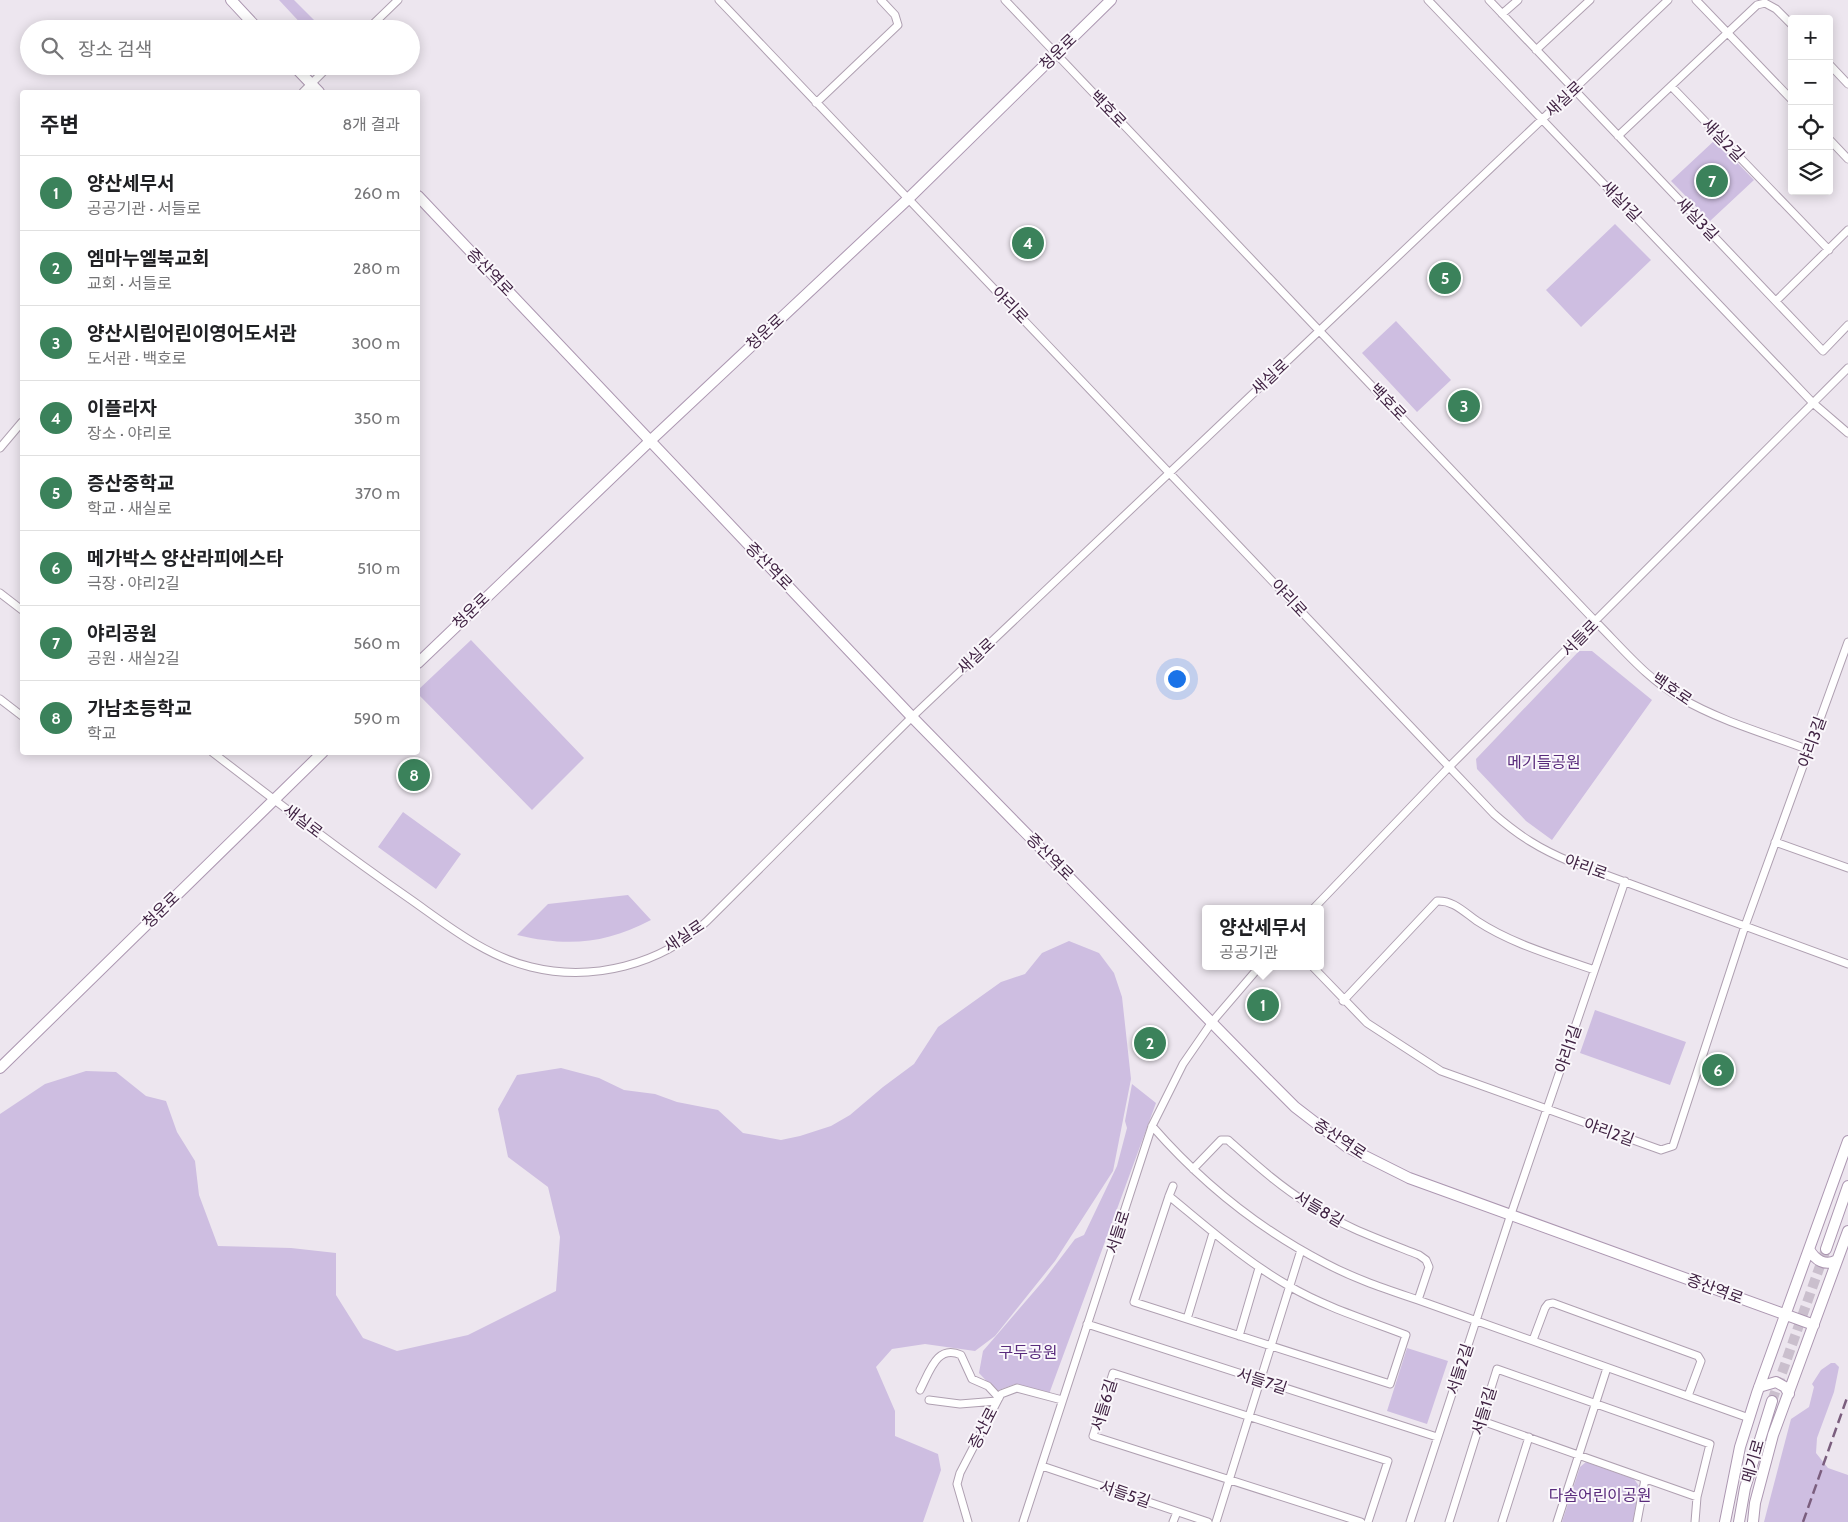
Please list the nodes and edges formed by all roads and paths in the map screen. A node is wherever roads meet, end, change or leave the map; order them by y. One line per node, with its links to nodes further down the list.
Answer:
1 (231, 0): 14 (street)
2 (398, 0): 15 (street)
3 (719, 0): 30 (street, 야리로)
4 (880, 0): 30 (street)
5 (1004, 0): 19 (street, 백호로)
6 (1111, 0): 19 (street, 청운로)
7 (1428, 0): 31 (street, 새실1길)
8 (1489, 0): 13 (street, 새실3길)
9 (1518, 0): 13 (street)
10 (1590, 0): 18 (street)
11 (1668, 0): 28 (street, 새실로)
12 (1696, 0): 17 (street)
13 (1502, 14): 18 (street, 새실3길)
14 (250, 20)
15 (377, 20)
16 (1788, 21): 17 (street)
17 (1727, 32): 25 (street); 29 (street)
18 (1536, 50): 28 (street, 새실3길)
19 (1056, 54): 36 (street, 청운로); 41 (street, 백호로)
20 (1833, 68): 24 (street)
21 (302, 75): 23 (street)
22 (320, 75): 23 (street)
23 (311, 84): 26 (street); 27 (street)
24 (1848, 84)
25 (1672, 86): 32 (street); 38 (street, 새실2길)
26 (305, 90)
27 (317, 90)
28 (1574, 90): 31 (street, 새실로); 32 (street, 새실3길)
29 (1788, 96)
30 (816, 103): 36 (street, 야리로)
31 (1542, 120): 41 (street, 새실로); 43 (street, 새실1길)
32 (1618, 136): 39 (street, 새실3길)
33 (1833, 143): 34 (street)
34 (1848, 158)
35 (420, 198): 46 (street, 증산역로)
36 (908, 199): 46 (street, 청운로); 48 (street, 야리로)
37 (1848, 230): 38 (street)
38 (1828, 250): 39 (street)
39 (1776, 302): 40 (street, 새실3길)
40 (1848, 325)
41 (1319, 331): 48 (street, 새실로); 51 (street, 백호로)
42 (1848, 368): 43 (street, 서들로)
43 (1813, 403): 45 (street, 새실1길); 51 (street, 서들로)
44 (20, 424): 47 (street)
45 (1848, 433)
46 (650, 441): 53 (street, 청운로); 56 (street, 증산역로)
47 (0, 448)
48 (1170, 472): 56 (street, 새실로); 60 (street, 야리로)
49 (0, 593): 50 (street)
50 (20, 608)
51 (1596, 622): 57 (street, 백호로); 60 (street, 서들로)
52 (1848, 642): 57 (street, 야리3길)
53 (420, 660)
54 (0, 699): 55 (street)
55 (20, 714)
56 (912, 717): 61 (street, 새실로); 72 (street, 증산역로)
57 (1808, 750): 62 (street, 야리3길)
58 (216, 755): 61 (street, 새실로)
59 (320, 755): 61 (street, 청운로)
60 (1449, 767): 64 (street, 야리로); 65 (street, 서들로)
61 (274, 800): 73 (street, 청운로)
62 (1775, 842): 63 (street); 66 (street, 야리3길)
63 (1848, 868)
64 (1625, 881): 66 (street, 야리로); 70 (street, 야리1길)
65 (1317, 905)
66 (1745, 926): 67 (street, 야리로); 74 (street, 야리2길)
67 (1848, 964)
68 (1257, 970): 72 (street, 서들로)
69 (1316, 970): 71 (street, 야리2길)
70 (1594, 970): 71 (street); 74 (street, 야리1길)
71 (1343, 1000): 74 (street, 야리2길)
72 (1212, 1022): 75 (street, 서들로); 81 (street, 증산역로)
73 (0, 1068)
74 (1547, 1110): 81 (street, 야리1길)
75 (1152, 1126): 77 (street); 94 (street, 서들로)
76 (1848, 1141): 84 (street)
77 (1193, 1169): 86 (street); 90 (street, 서들8길)
78 (1172, 1186): 80 (street)
79 (1848, 1186): 85 (street)
80 (1169, 1196): 83 (street); 92 (street)
81 (1510, 1217): 91 (street, 증산역로); 93 (street, 서들2길)
82 (1848, 1231): 87 (street)
83 (1213, 1233): 88 (street); 92 (street)
84 (1810, 1249): 87 (street); 91 (street)
85 (1826, 1249)
86 (1301, 1250): 89 (street); 90 (street)
87 (1837, 1260): 95 (street)
88 (1259, 1268): 89 (street); 96 (street)
89 (1289, 1286): 98 (street); 98 (street)
90 (1418, 1300): 93 (street)
91 (1786, 1314): 95 (street, 증산역로); 101 (street)
92 (1187, 1319): 96 (street)
93 (1476, 1320): 97 (street); 113 (street, 서들2길)
94 (1087, 1324): 100 (street, 서들7길); 107 (street, 서들로)
95 (1814, 1325): 103 (street)
96 (1239, 1336): 98 (street)
97 (1533, 1340): 99 (street); 104 (street)
98 (1270, 1347): 100 (street)
99 (1607, 1368): 104 (street); 109 (street)
100 (1260, 1380): 110 (street); 113 (street, 서들7길)
101 (1759, 1387): 103 (street); 111 (street)
102 (920, 1390): 105 (street)
103 (1789, 1394): 136 (street)
104 (1688, 1396): 111 (street)
105 (998, 1399): 106 (street); 107 (street, 증산로); 121 (street, 증산로)
106 (928, 1400)
107 (1062, 1400): 116 (street, 서들로)
108 (1772, 1402): 135 (street, 메기로)
109 (1594, 1403): 112 (street, 서들1길); 115 (street); 119 (street, 서들1길)
110 (1248, 1417): 118 (street); 118 (street, 서들6길); 127 (street, 서들6길)
111 (1749, 1418): 134 (street)
112 (1482, 1421): 114 (street); 129 (street, 서들1길)
113 (1438, 1438): 128 (street, 서들2길)
114 (1529, 1438): 115 (street); 130 (street)
115 (1578, 1455): 117 (street); 131 (street)
116 (1042, 1466): 120 (street, 서들5길); 122 (street, 서들로)
117 (1645, 1479): 119 (street); 132 (street)
118 (1229, 1480): 125 (street); 126 (street, 서들6길)
119 (1697, 1497): 133 (street, 서들1길)
120 (1177, 1512): 123 (street); 124 (street, 서들5길)
121 (968, 1522)
122 (1023, 1522)
123 (1173, 1522)
124 (1208, 1522)
125 (1216, 1522)
126 (1361, 1522)
127 (1368, 1522)
128 (1410, 1522)
129 (1449, 1522)
130 (1502, 1522)
131 (1557, 1522)
132 (1637, 1522)
133 (1695, 1522)
134 (1725, 1522)
135 (1739, 1522)
136 (1753, 1522)

